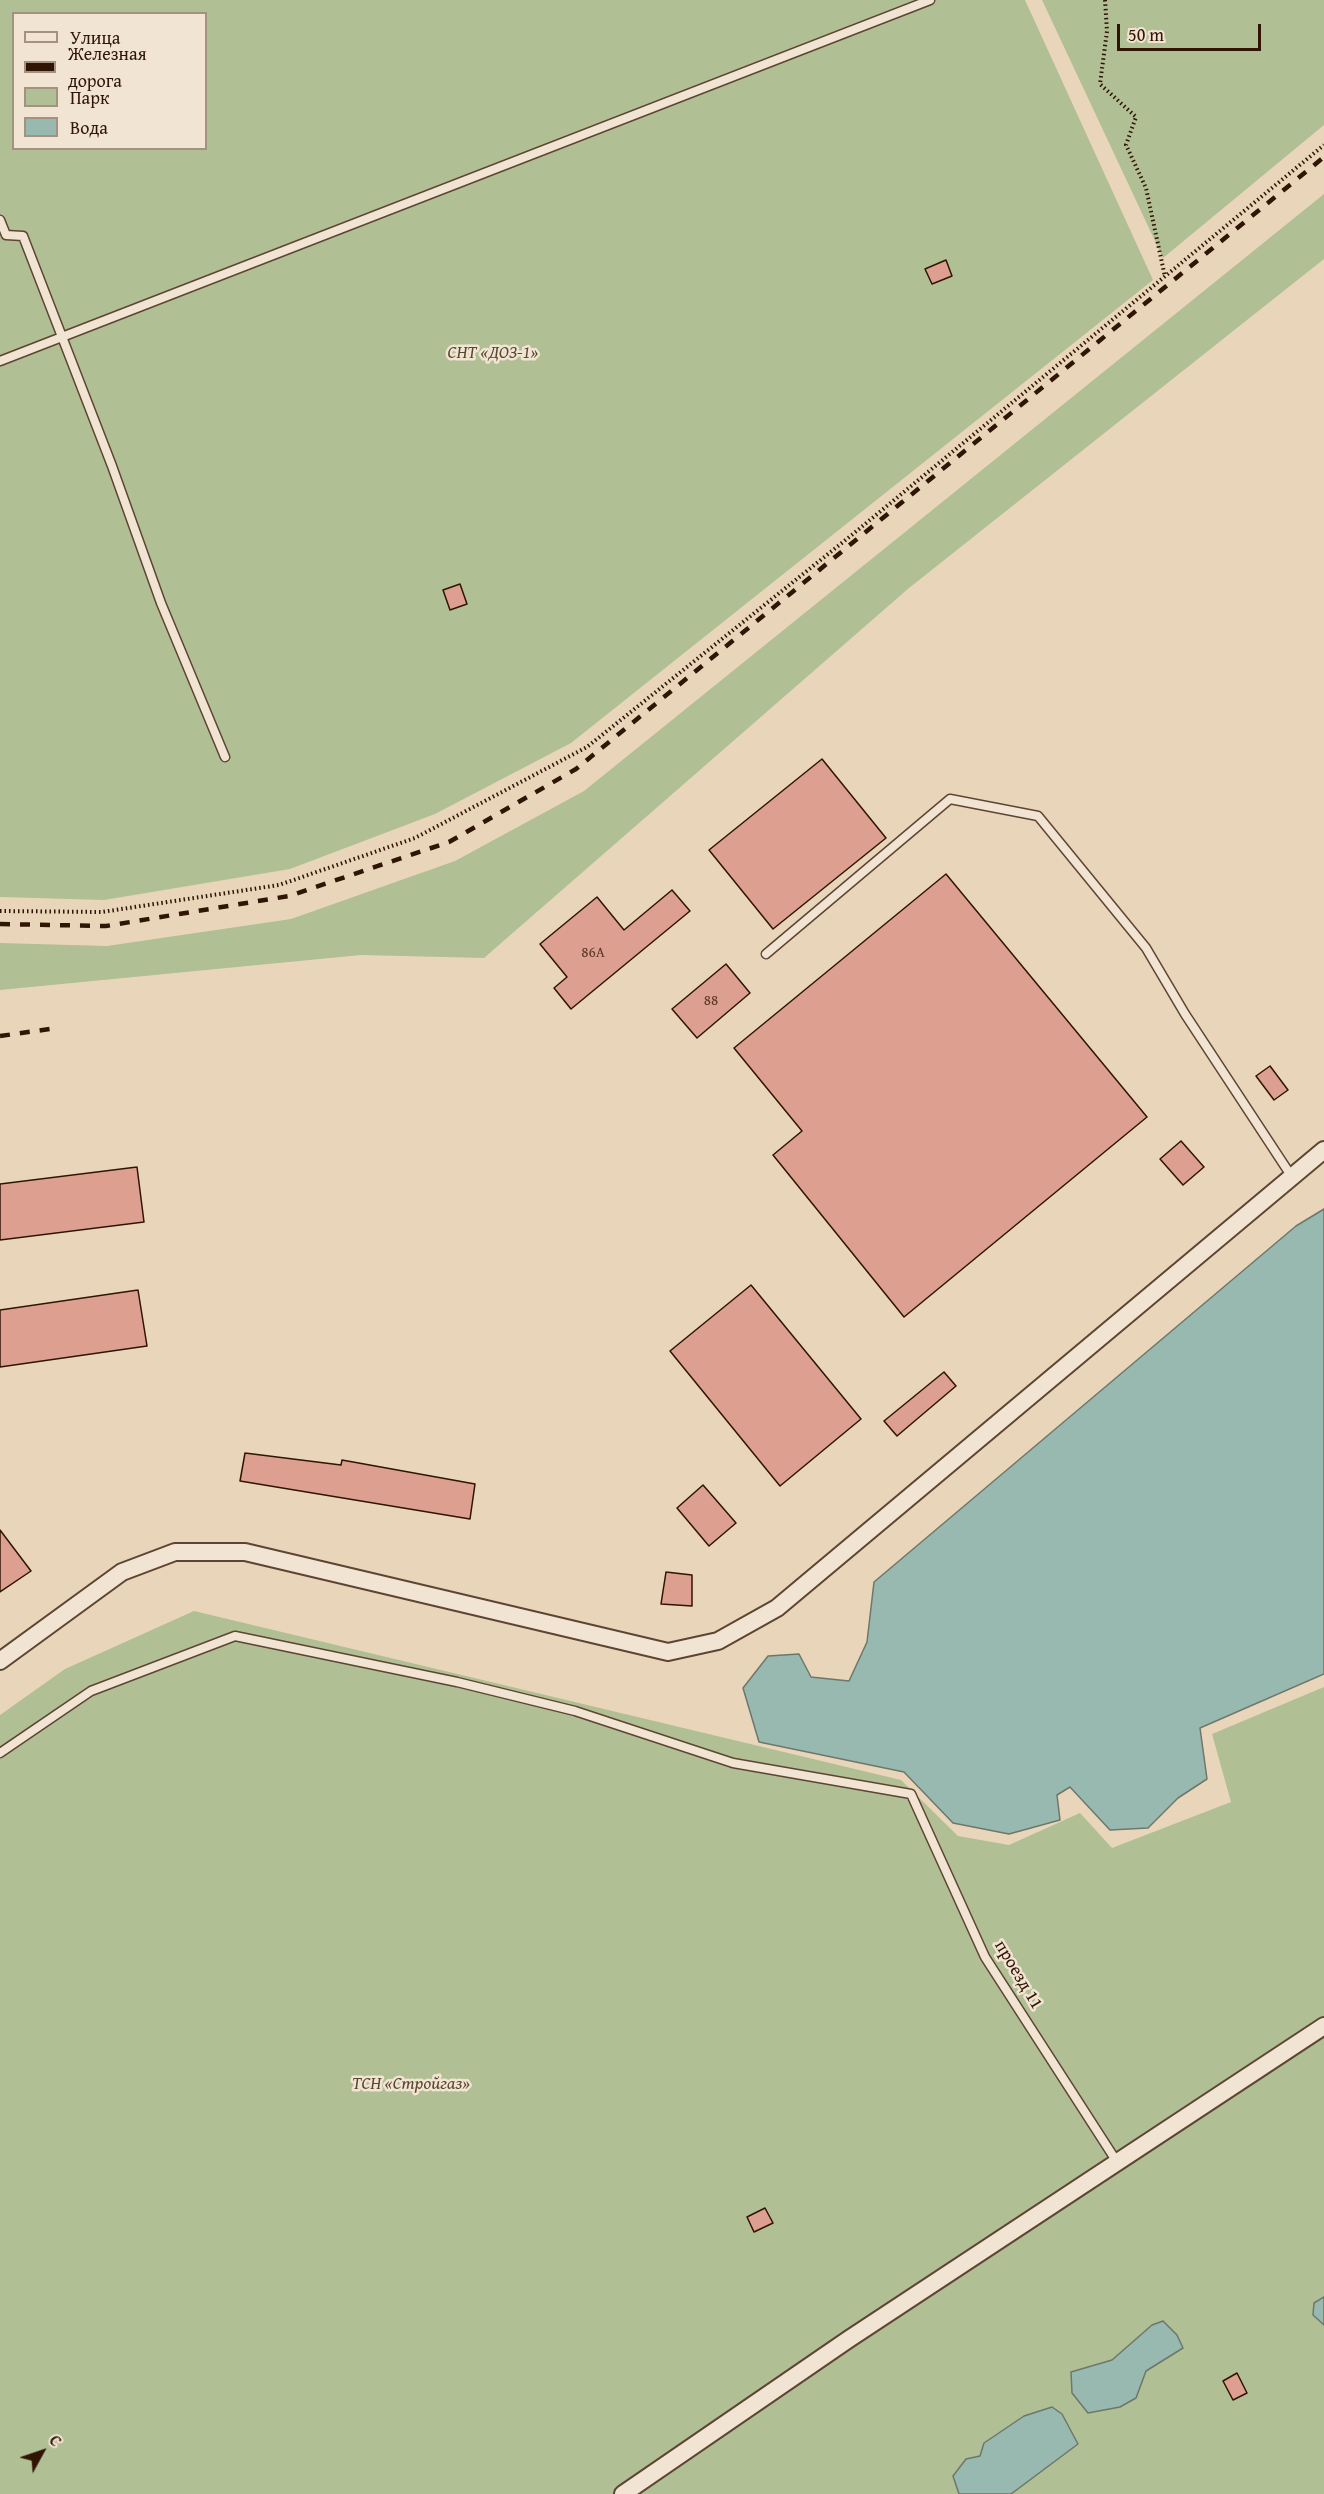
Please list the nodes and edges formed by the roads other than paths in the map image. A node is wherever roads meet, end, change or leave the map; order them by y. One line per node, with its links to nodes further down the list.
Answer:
1 (930, 0): 3 (lane)
2 (0, 219): 3 (lane)
3 (60, 338): 4 (lane); 5 (lane)
4 (0, 361)
5 (225, 757)
6 (766, 954): 8 (lane)
7 (1324, 1150): 8 (street)
8 (1292, 1177): 9 (street)
9 (0, 1661)
10 (0, 1753): 12 (lane, проезд 11)
11 (1324, 2026): 12 (street)
12 (1117, 2162): 13 (street)
13 (623, 2494)

